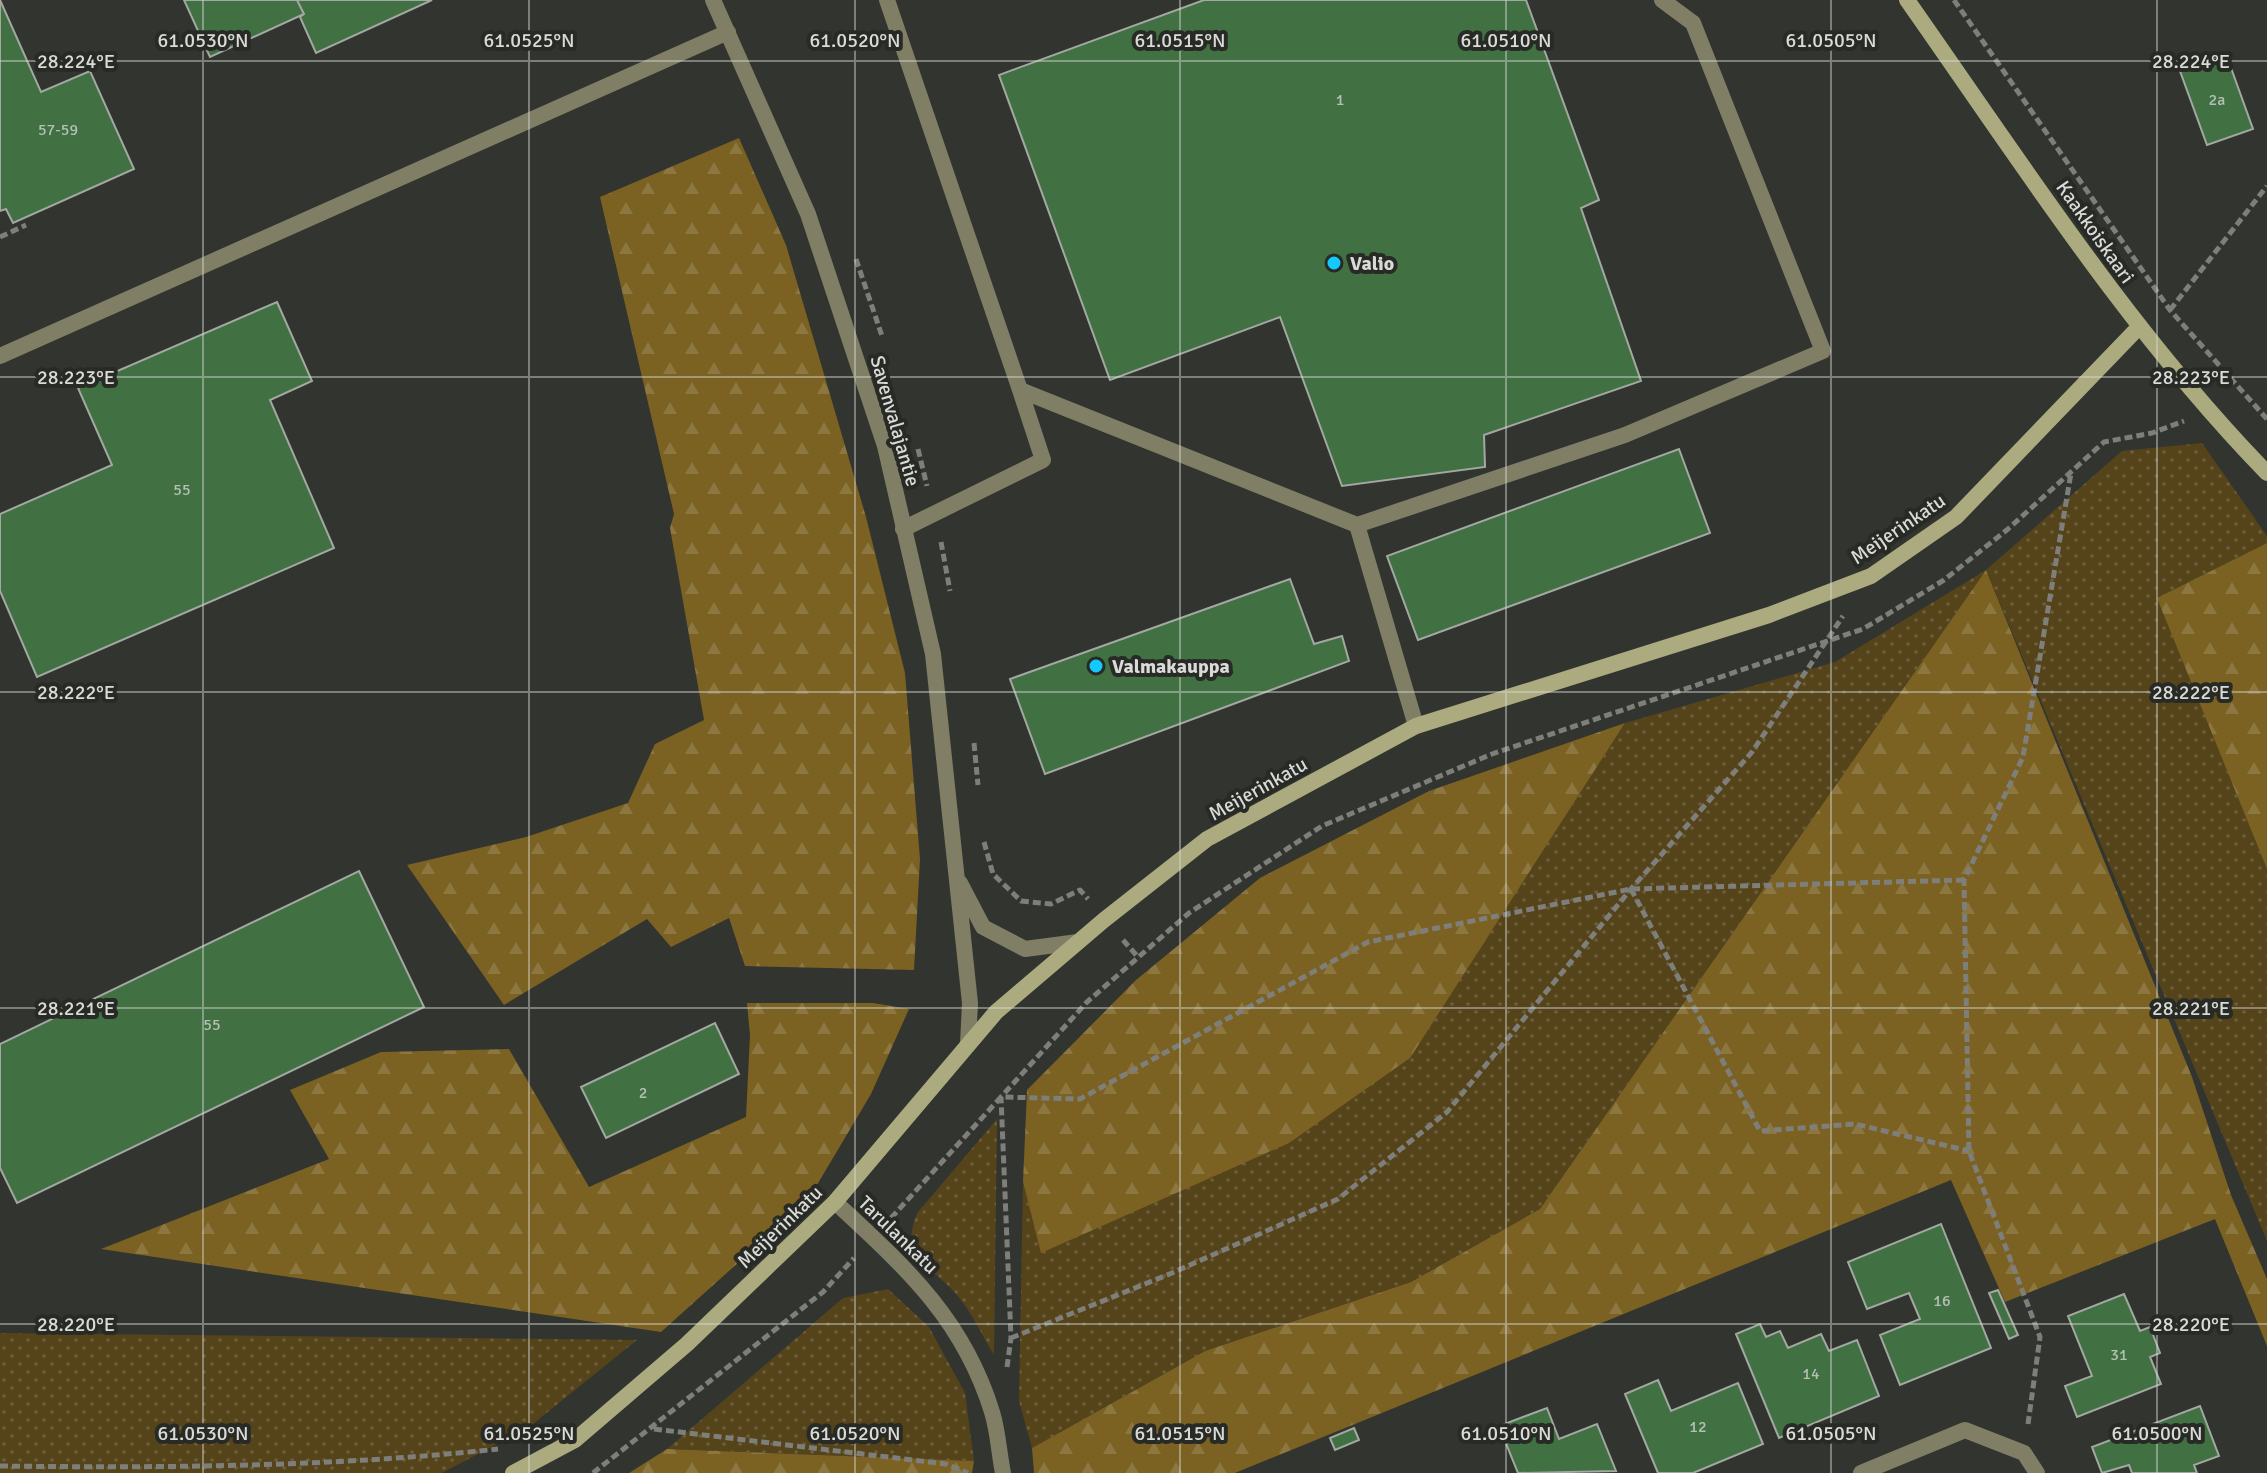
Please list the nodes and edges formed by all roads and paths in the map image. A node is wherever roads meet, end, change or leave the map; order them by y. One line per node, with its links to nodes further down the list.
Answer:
1 (713, 0): 6 (street, Savenvalajantie)
2 (887, 0): 14 (street)
3 (1662, 0): 19 (street)
4 (1907, 0): 11 (street, Kaakkoiskaari)
5 (1954, 0): 10 (path)
6 (728, 32): 12 (street); 20 (street, Savenvalajantie)
7 (2267, 186): 10 (path)
8 (26, 225): 9 (path)
9 (0, 237)
10 (2170, 310): 11 (path); 13 (path)
11 (2138, 328): 15 (street, Kaakkoiskaari); 23 (street, Meijerinkatu)
12 (0, 356)
13 (2232, 379): 15 (path); 16 (path)
14 (1020, 390): 19 (street); 20 (street)
15 (2206, 408): 17 (path); 18 (street, Kaakkoiskaari)
16 (2267, 419)
17 (2071, 472): 22 (path); 25 (path)
18 (2267, 473)
19 (1357, 525): 23 (street)
20 (903, 529): 24 (street, Savenvalajantie)
21 (1844, 615): 22 (path)
22 (1826, 642): 26 (path); 29 (path)
23 (1416, 726): 27 (street, Meijerinkatu)
24 (956, 876): 27 (street, Savenvalajantie); 28 (street, Savenvalajantie)
25 (1964, 880): 26 (path); 30 (path)
26 (1631, 889): 29 (path); 30 (path); 33 (path)
27 (1078, 942): 28 (street, Meijerinkatu)
28 (968, 1044): 31 (street, Meijerinkatu)
29 (1001, 1097): 32 (path); 33 (path)
30 (1969, 1151): 37 (path)
31 (835, 1202): 32 (street, Tarulankatu); 39 (street, Meijerinkatu)
32 (873, 1237): 34 (street, Tarulankatu); 35 (path)
33 (1011, 1338): 34 (path)
34 (992, 1413): 42 (street, Tarulankatu)
35 (653, 1429): 40 (path); 41 (path)
36 (512, 1447): 38 (path)
37 (2024, 1453): 43 (street); 44 (street)
38 (0, 1466)
39 (513, 1473)
40 (593, 1473)
41 (968, 1473)
42 (1003, 1473)
43 (1861, 1473)
44 (2037, 1473)

